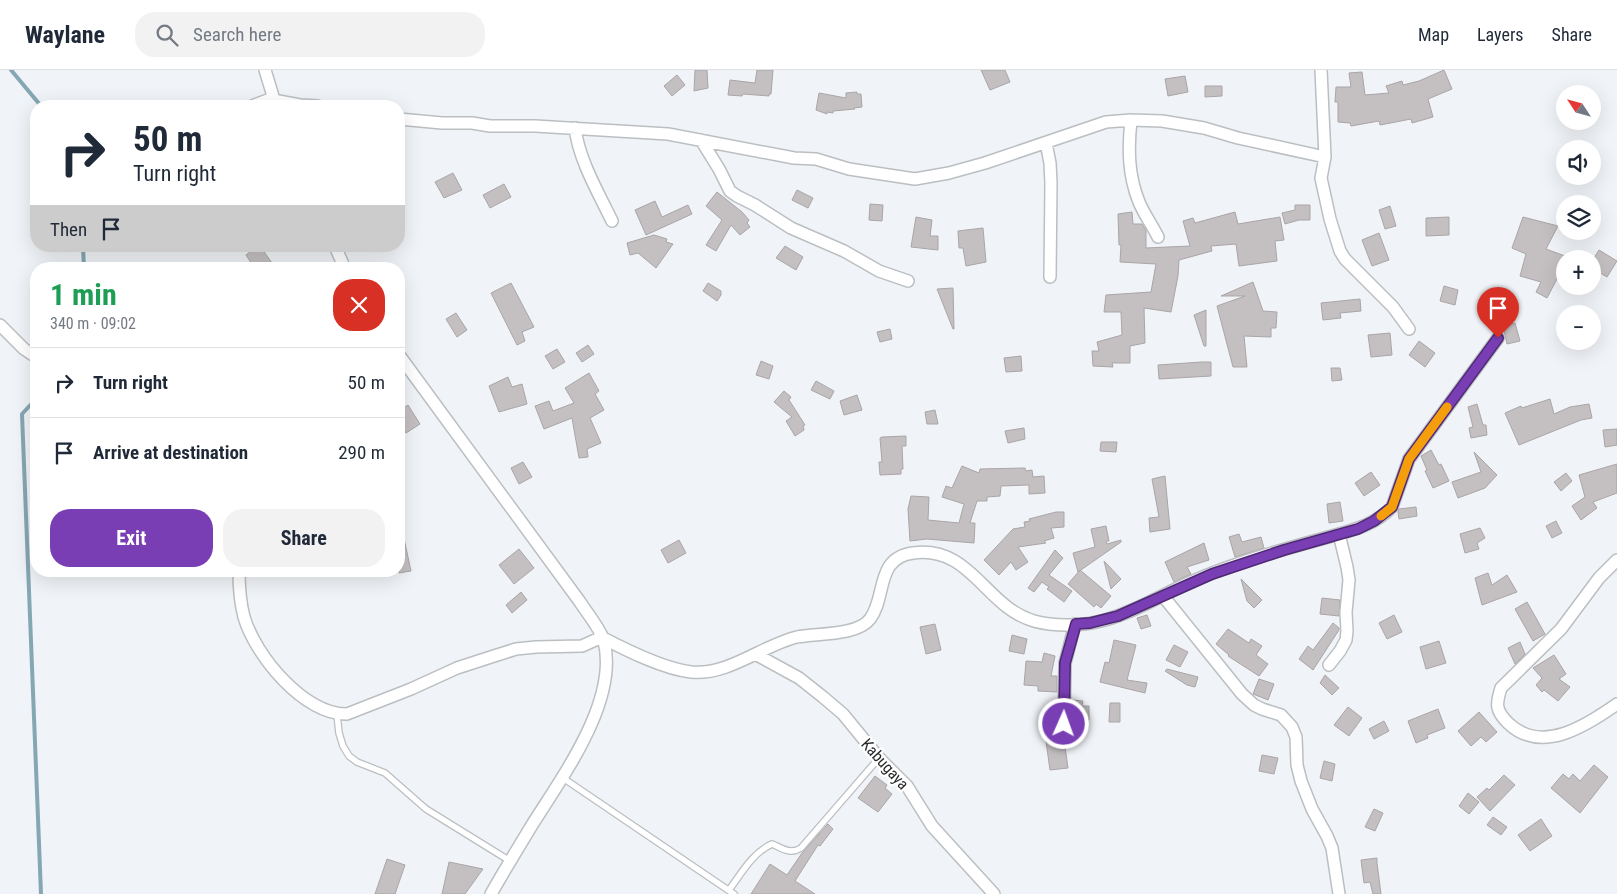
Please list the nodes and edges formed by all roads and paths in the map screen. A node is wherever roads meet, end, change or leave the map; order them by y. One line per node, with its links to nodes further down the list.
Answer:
1 (265, 70): 3 (street)
2 (1322, 70): 9 (street)
3 (274, 100)
4 (405, 120): 6 (street)
5 (1131, 120): 8 (street); 9 (street); 11 (street)
6 (575, 128): 7 (street); 10 (street)
7 (701, 140): 8 (street); 13 (street)
8 (1046, 143): 12 (street)
9 (1325, 157): 15 (street)
10 (612, 221)
11 (1158, 237)
12 (1050, 277)
13 (908, 282)
14 (0, 325): 17 (street)
15 (1409, 329)
16 (1498, 338): 19 (street)
17 (30, 353)
18 (405, 363): 24 (street)
19 (1339, 534): 22 (street); 26 (street)
20 (1617, 560): 27 (street)
21 (239, 577): 28 (street)
22 (1163, 596): 23 (street); 36 (street)
23 (1076, 624): 25 (street); 29 (street)
24 (603, 637): 25 (street); 28 (street); 31 (street)
25 (756, 654): 30 (street, Kabugaya)
26 (1329, 665)
27 (1617, 704)
28 (337, 714): 32 (lane)
29 (1064, 724)
30 (879, 758): 33 (lane); 35 (street, Kabugaya)
31 (563, 778): 32 (street); 33 (lane)
32 (510, 861): 34 (street)
33 (732, 892)
34 (491, 894)
35 (994, 894)
36 (1339, 894)

